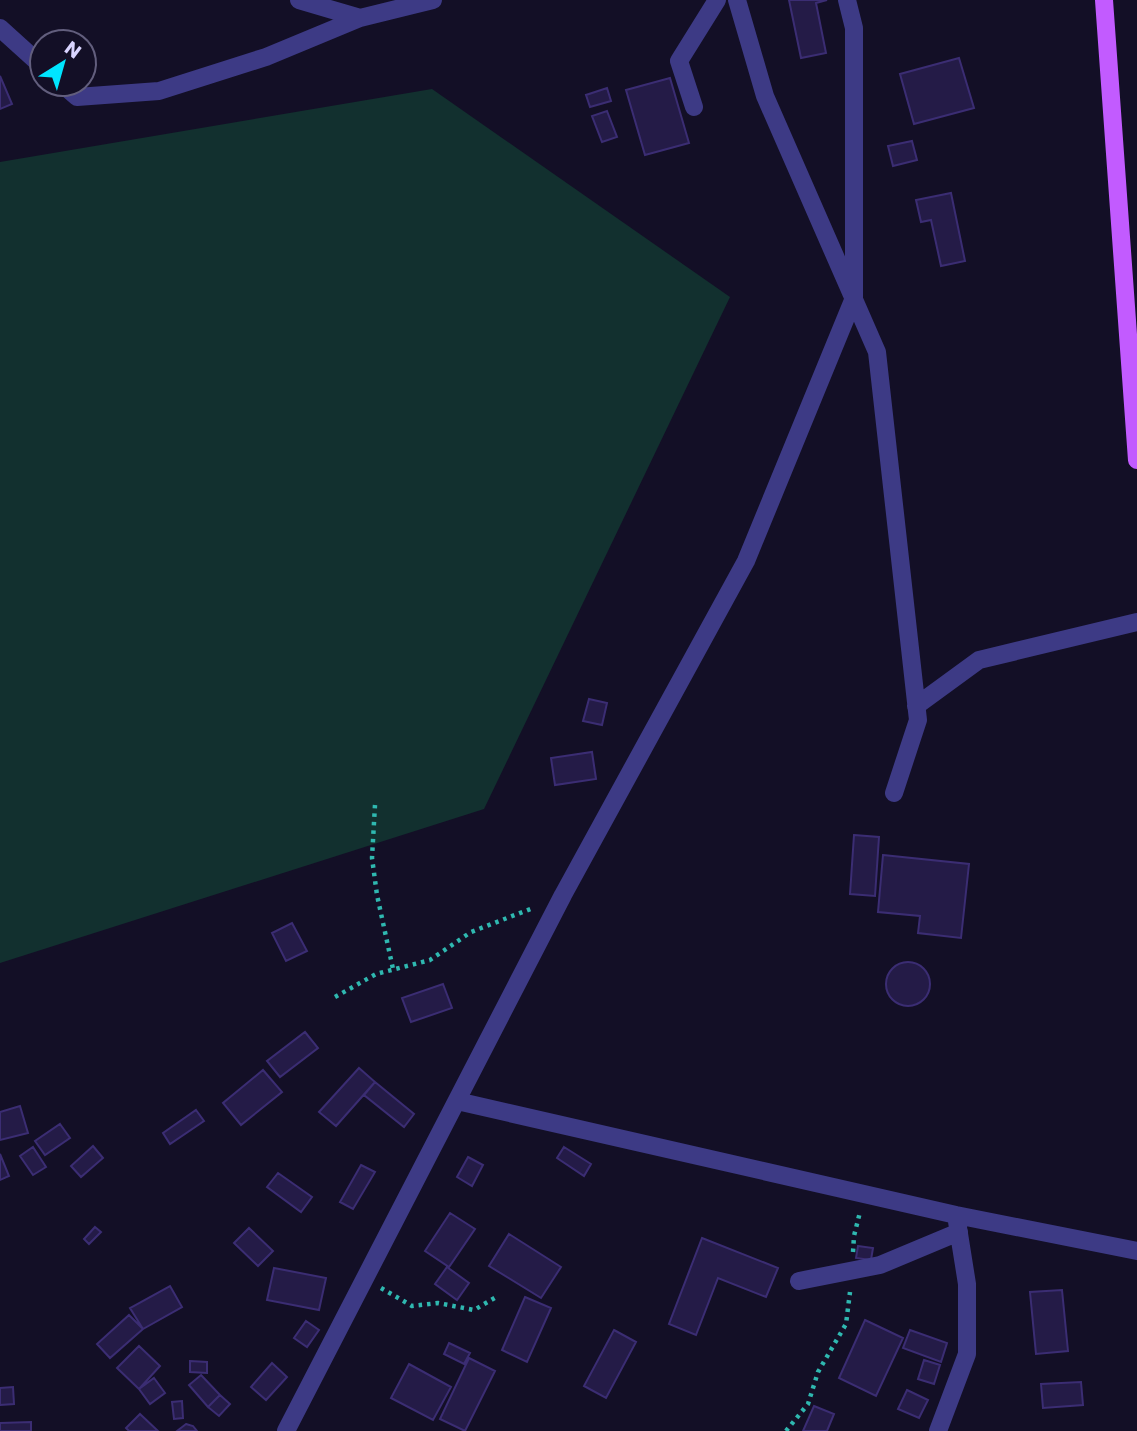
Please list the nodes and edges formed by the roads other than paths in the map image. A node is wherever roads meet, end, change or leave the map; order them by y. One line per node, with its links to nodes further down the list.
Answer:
1 (299, 0): 7 (street)
2 (433, 0): 7 (street)
3 (717, 0): 11 (street)
4 (737, 0): 12 (street)
5 (847, 0): 12 (street)
6 (1104, 0): 13 (main road)
7 (360, 18): 10 (street)
8 (0, 28): 9 (street)
9 (28, 53)
10 (98, 95)
11 (694, 107)
12 (853, 298): 15 (street); 17 (street)
13 (1137, 460)
14 (1137, 622): 15 (street)
15 (916, 706): 16 (street)
16 (894, 793)
17 (457, 1101): 18 (street); 21 (street)
18 (958, 1224): 19 (street); 20 (street); 22 (street)
19 (1137, 1251)
20 (799, 1281)
21 (286, 1431)
22 (938, 1431)

